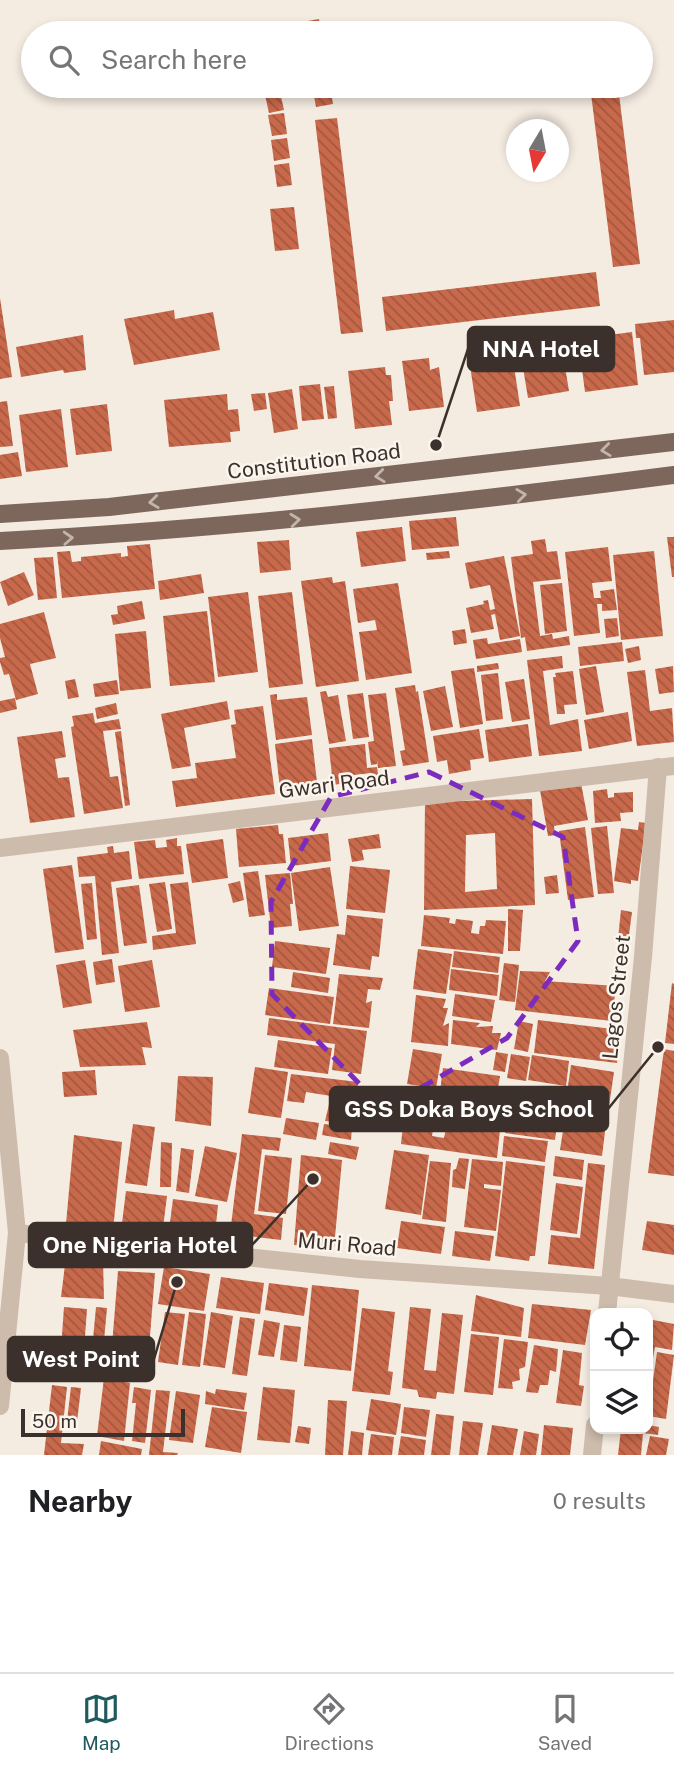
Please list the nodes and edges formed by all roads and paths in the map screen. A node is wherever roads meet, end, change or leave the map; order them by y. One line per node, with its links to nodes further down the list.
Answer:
1 (674, 442): 3 (main road, Constitution Road, one-way to 3)
2 (674, 475): 4 (main road, one-way to 2)
3 (0, 514)
4 (0, 541)
5 (666, 767): 6 (street, Gwari Road); 9 (street, Lagos Street)
6 (0, 848)
7 (0, 1058): 8 (street)
8 (17, 1233): 9 (street, Muri Road); 12 (street)
9 (609, 1286): 10 (street, Muri Road); 11 (street, Lagos Street)
10 (674, 1293)
11 (607, 1308)
12 (0, 1406)
13 (594, 1434): 14 (street)
14 (592, 1455)

